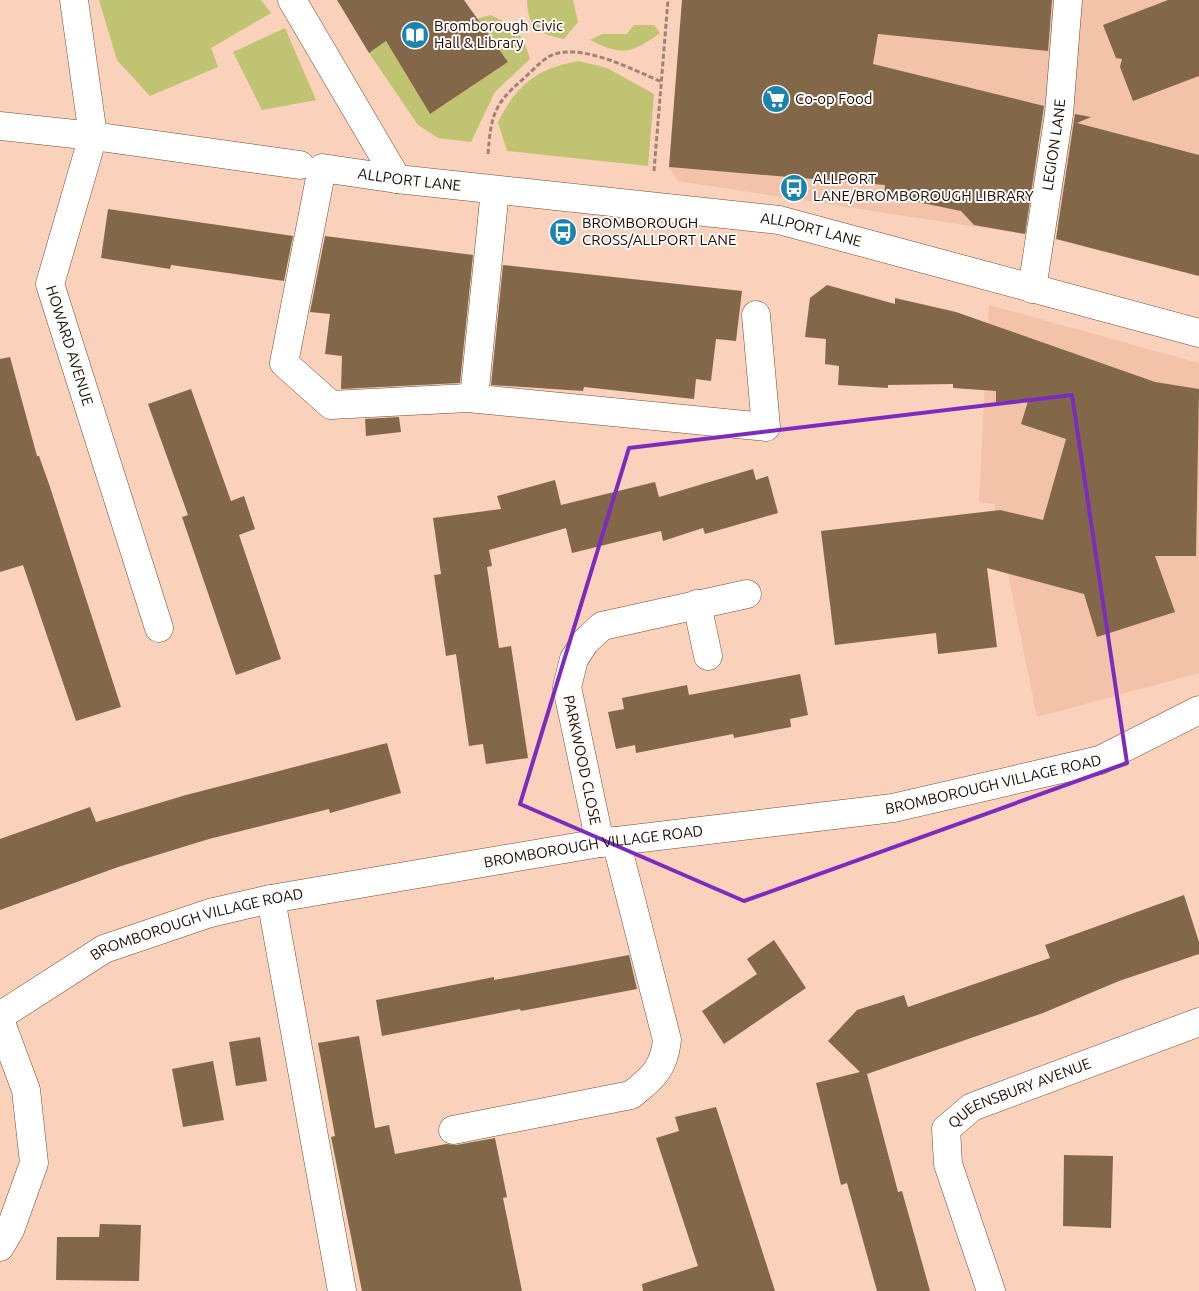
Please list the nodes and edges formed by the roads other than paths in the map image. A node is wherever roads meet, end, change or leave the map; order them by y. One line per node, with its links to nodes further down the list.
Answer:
1 (74, 0): 5 (street, HOWARD AVENUE)
2 (292, 0): 7 (street)
3 (1068, 0): 9 (street, LEGION LANE)
4 (0, 126): 5 (street, ALLPORT LANE)
5 (93, 136): 6 (street, ALLPORT LANE); 15 (street, HOWARD AVENUE)
6 (311, 167): 7 (street, ALLPORT LANE); 12 (street)
7 (398, 179): 8 (street, ALLPORT LANE)
8 (490, 189): 9 (street, ALLPORT LANE); 12 (street)
9 (1032, 289): 11 (street, ALLPORT LANE)
10 (756, 315): 12 (street)
11 (1199, 333)
12 (474, 398)
13 (747, 594): 14 (street, PARKWOOD CLOSE)
14 (697, 604): 16 (street); 18 (street, PARKWOOD CLOSE)
15 (159, 628)
16 (708, 656)
17 (1199, 710): 18 (street, BROMBOROUGH VILLAGE ROAD)
18 (608, 842): 19 (street, BROMBOROUGH VILLAGE ROAD); 23 (street, PARKWOOD CLOSE)
19 (271, 899): 20 (street, BROMBOROUGH VILLAGE ROAD); 25 (street)
20 (0, 1016)
21 (0, 1020): 24 (street)
22 (1199, 1022): 26 (street, QUEENSBURY AVENUE)
23 (453, 1130)
24 (0, 1247)
25 (342, 1291)
26 (991, 1291)

